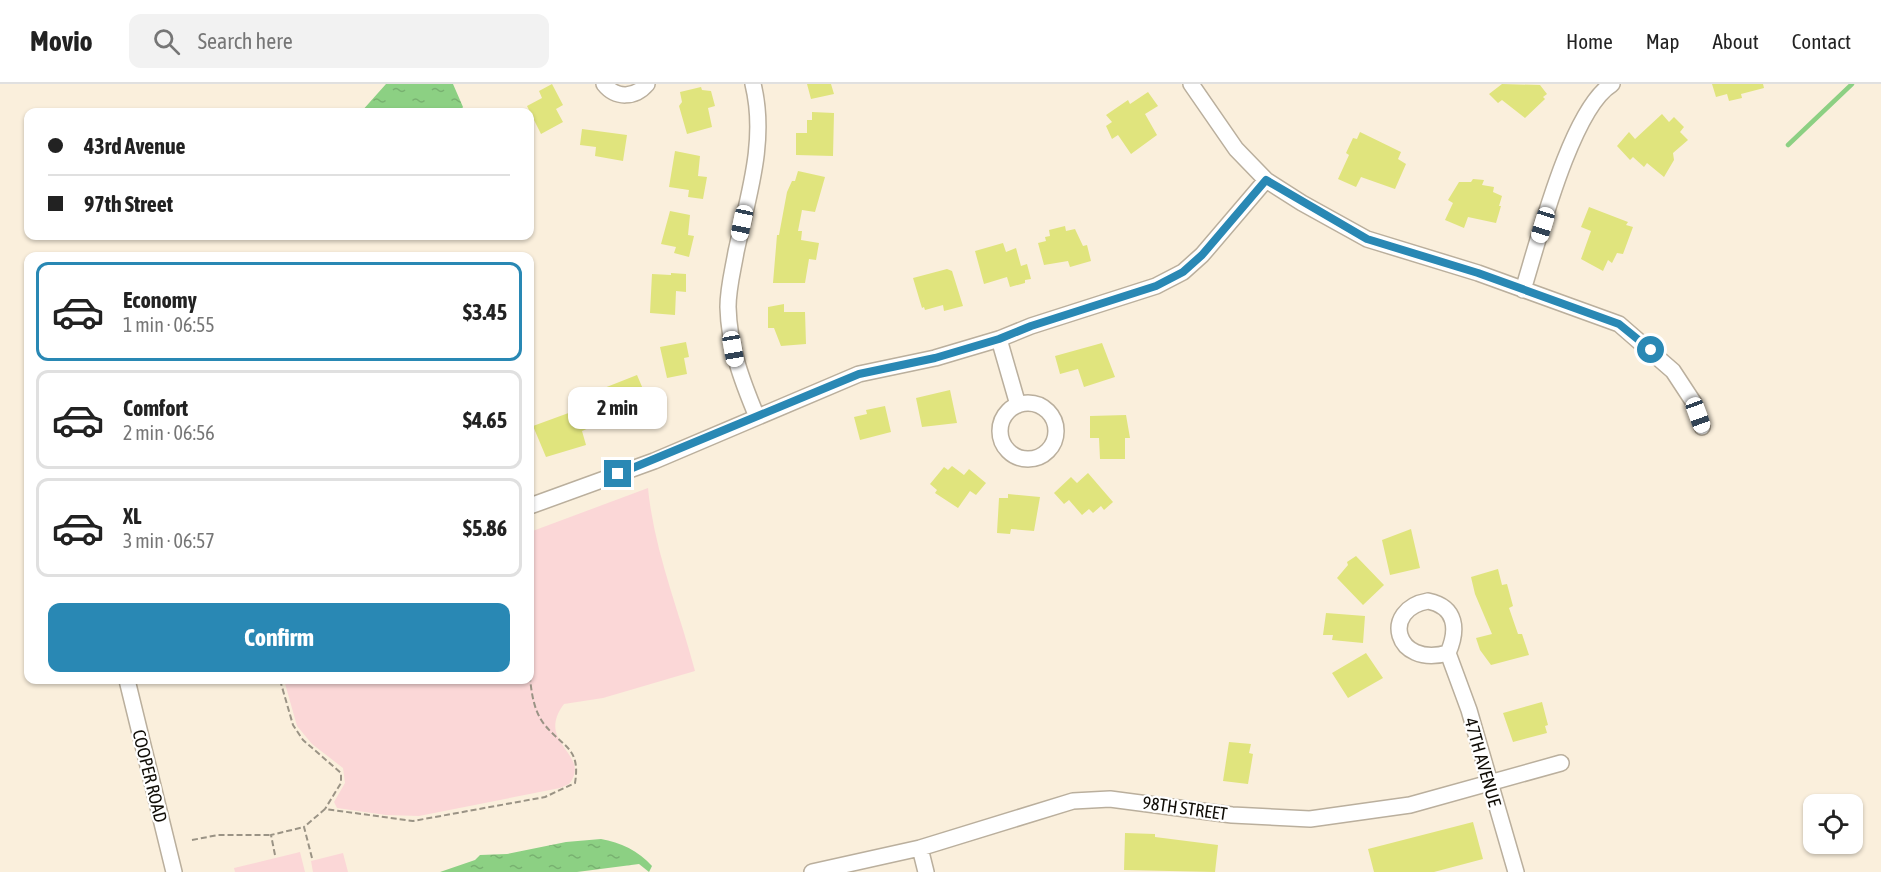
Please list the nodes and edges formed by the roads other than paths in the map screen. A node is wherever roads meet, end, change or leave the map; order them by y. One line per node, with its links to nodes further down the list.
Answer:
1 (604, 84): 2 (street)
2 (647, 84)
3 (753, 84): 10 (street)
4 (1191, 84): 6 (street)
5 (1605, 86): 7 (street)
6 (1266, 180): 7 (street); 8 (street)
7 (1523, 290): 11 (street)
8 (999, 339): 9 (street); 10 (street)
9 (1018, 405)
10 (757, 417): 12 (street)
11 (1702, 427)
12 (534, 505)
13 (1448, 653): 16 (street, 47TH AVENUE)
14 (128, 684): 18 (street, COOPER ROAD)
15 (1561, 763): 16 (street, 98TH STREET)
16 (1489, 784): 17 (street, 98TH STREET); 21 (street, 47TH AVENUE)
17 (920, 848): 19 (street, 98TH STREET); 20 (street)
18 (174, 872)
19 (812, 872)
20 (926, 872)
21 (1516, 872)

